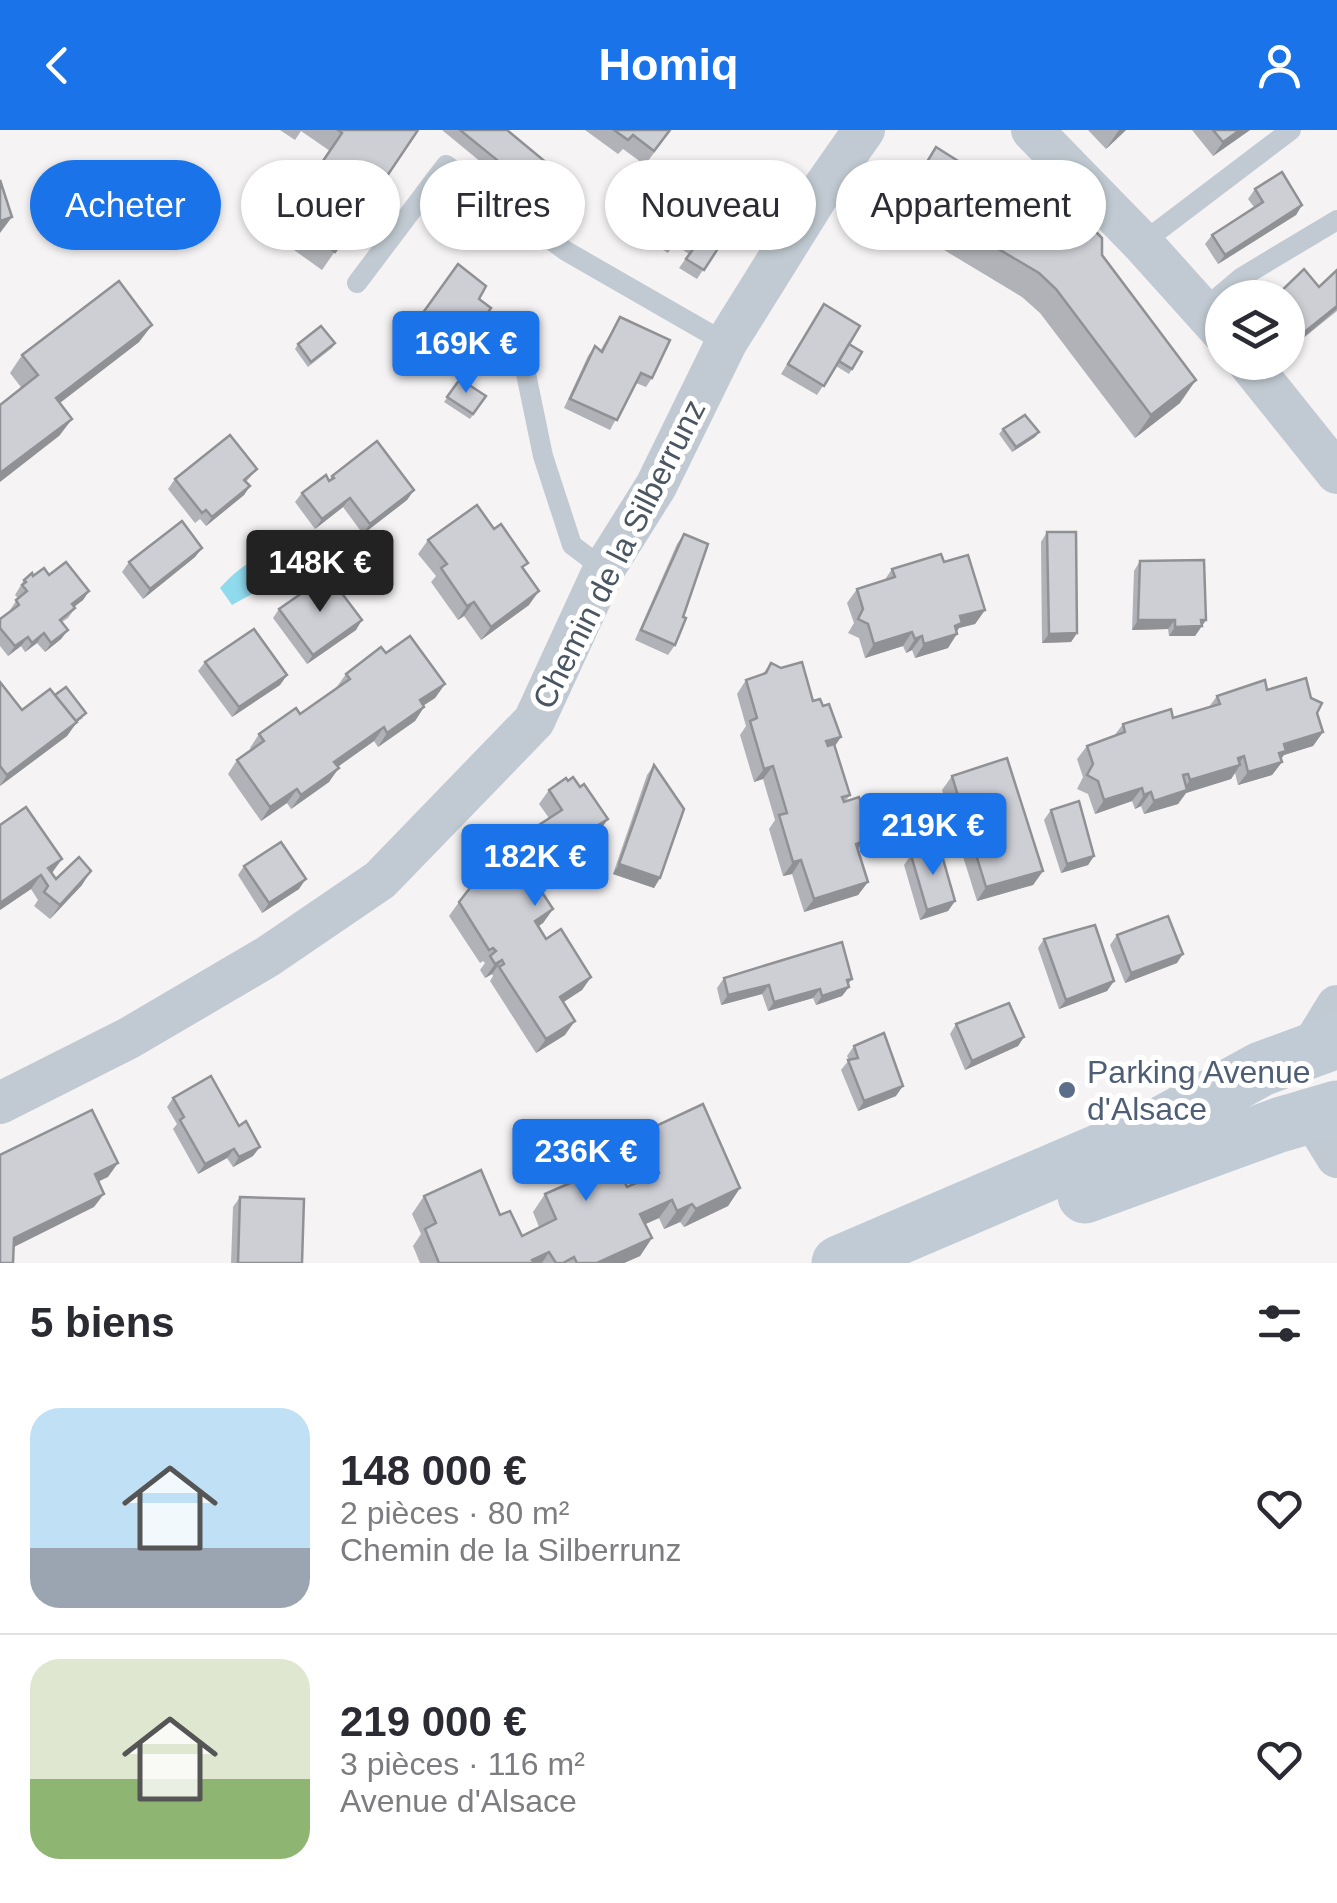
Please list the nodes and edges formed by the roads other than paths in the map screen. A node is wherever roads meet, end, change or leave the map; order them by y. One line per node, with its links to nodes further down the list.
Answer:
1 (864, 130): 9 (street, Chemin de la Silberrunz)
2 (1032, 130): 5 (street)
3 (1292, 130): 5 (lane)
4 (1337, 220): 6 (lane)
5 (1142, 243): 8 (street)
6 (1240, 280)
7 (357, 283): 9 (lane)
8 (1205, 312)
9 (726, 343): 13 (street, Chemin de la Silberrunz)
10 (525, 369): 13 (lane)
11 (1262, 380): 12 (street)
12 (1337, 473)
13 (604, 570): 15 (street, Chemin de la Silberrunz)
14 (1328, 1032): 16 (main road); 17 (main road)
15 (0, 1103)
16 (1328, 1127): 18 (main road)
17 (838, 1263)
18 (926, 1263)

